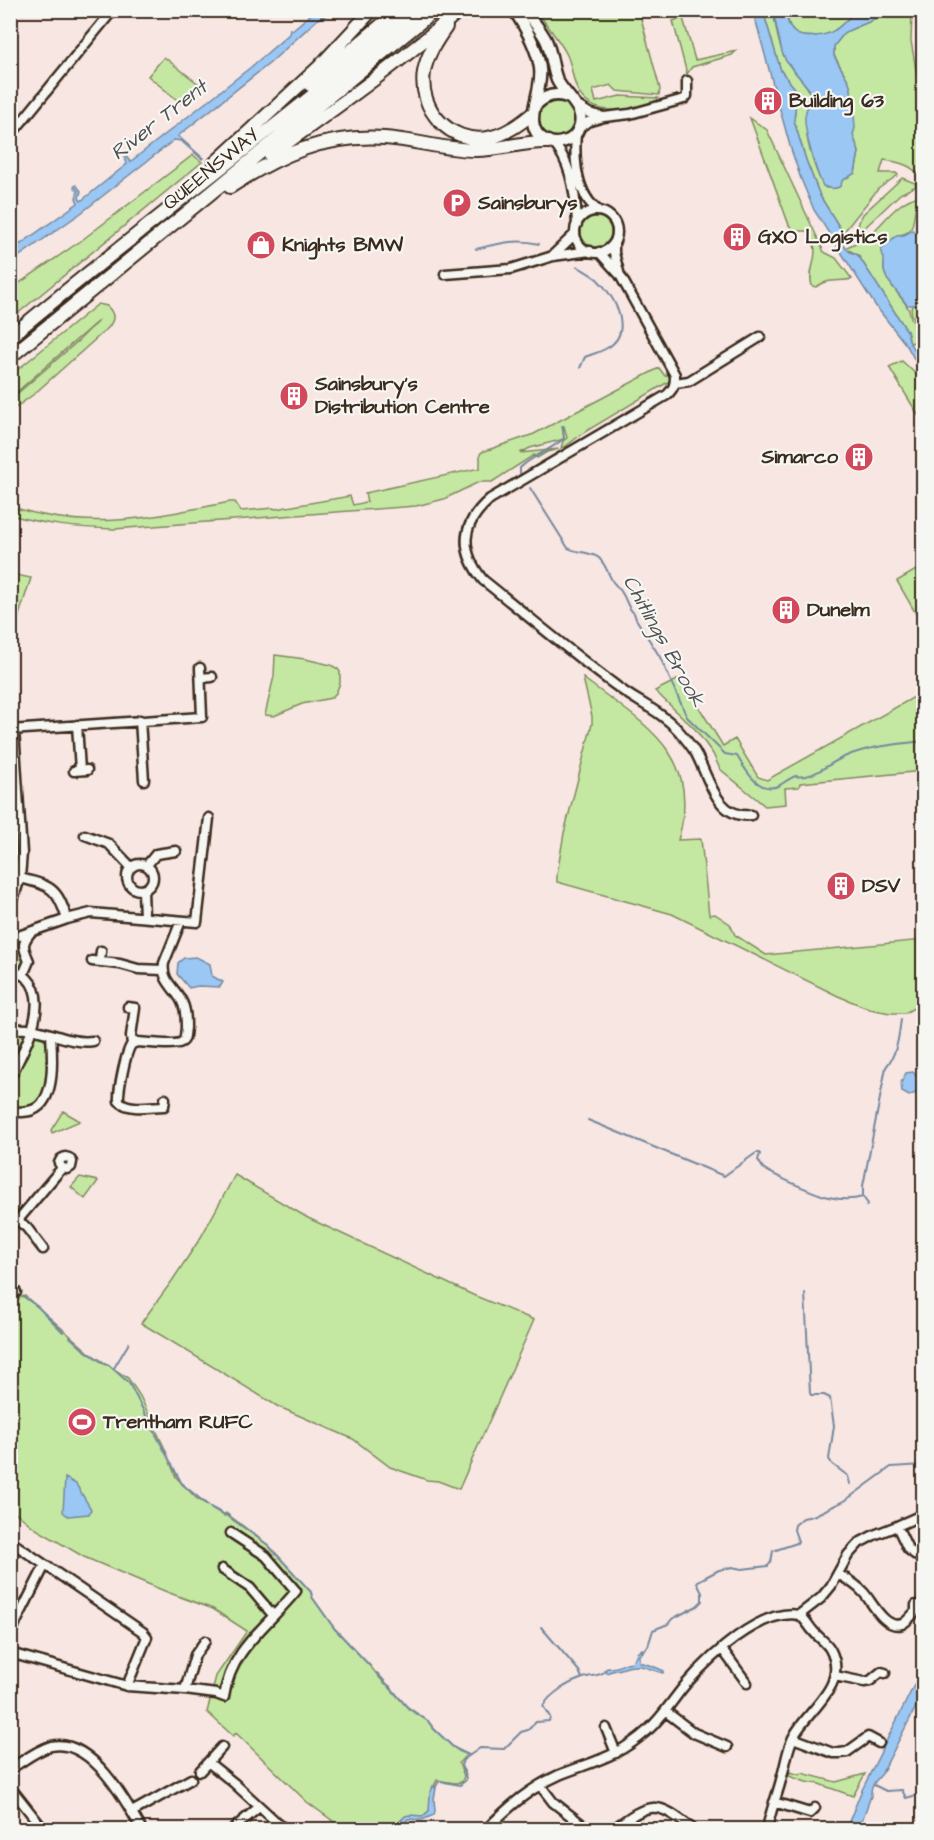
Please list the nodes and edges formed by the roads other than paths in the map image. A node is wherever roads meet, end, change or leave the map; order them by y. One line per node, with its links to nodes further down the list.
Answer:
1 (113, 10): 14 (street)
2 (372, 10): 16 (highway)
3 (399, 10): 16 (highway)
4 (417, 10): 17 (highway, QUEENSWAY)
5 (435, 10): 19 (highway, QUEENSWAY)
6 (514, 10): 11 (main road)
7 (525, 10): 10 (main road)
8 (458, 12): 11 (highway); 19 (highway)
9 (687, 81): 12 (street)
10 (573, 101): 11 (main road); 12 (street); 13 (main road)
11 (534, 110): 15 (main road)
12 (604, 117): 13 (street)
13 (577, 131): 15 (main road); 18 (street)
14 (10, 136)
15 (551, 142): 19 (highway); 20 (street)
16 (227, 151): 17 (highway)
17 (171, 206): 26 (highway, QUEENSWAY)
18 (599, 211): 20 (street); 21 (street)
19 (177, 222): 28 (highway, QUEENSWAY)
20 (576, 229): 22 (street); 23 (street)
21 (614, 243): 22 (street); 25 (street)
22 (594, 252): 23 (street); 25 (street)
23 (553, 256): 24 (street)
24 (445, 274)
25 (620, 275): 29 (street)
26 (10, 337)
27 (760, 337): 29 (street)
28 (10, 357)
29 (675, 383): 38 (street)
30 (200, 668): 32 (street)
31 (212, 677): 32 (street)
32 (201, 678): 33 (street)
33 (140, 720): 34 (street); 37 (street)
34 (77, 725): 35 (street); 36 (street)
35 (12, 730): 44 (street)
36 (80, 770)
37 (144, 780)
38 (751, 814)
39 (208, 818): 49 (street)
40 (85, 835): 43 (street)
41 (176, 851): 42 (street)
42 (147, 865): 43 (street); 45 (street)
43 (131, 867): 45 (street)
44 (20, 878): 46 (street); 48 (street)
45 (143, 890): 47 (street)
46 (13, 893)
47 (144, 917): 48 (street); 49 (street)
48 (67, 919): 50 (street)
49 (180, 921): 54 (street)
50 (31, 931): 51 (street); 55 (street)
51 (10, 939)
52 (101, 951): 54 (street)
53 (10, 970): 55 (street)
54 (162, 970): 61 (street)
55 (23, 975): 57 (street)
56 (136, 1007): 61 (street)
57 (33, 1028): 58 (street); 59 (street); 62 (street)
58 (10, 1030)
59 (51, 1034): 60 (street); 64 (street)
60 (93, 1041)
61 (132, 1044): 63 (street)
62 (10, 1078)
63 (164, 1106)
64 (10, 1112)
65 (62, 1168): 66 (street)
66 (14, 1217): 67 (street)
67 (44, 1250)
68 (924, 1514): 69 (street)
69 (897, 1527): 72 (street); 75 (street)
70 (231, 1533): 78 (street)
71 (10, 1541): 73 (street)
72 (924, 1561)
73 (45, 1565): 79 (street); 86 (street)
74 (222, 1569): 78 (street)
75 (838, 1574): 76 (street); 77 (street)
76 (917, 1609)
77 (799, 1614): 81 (street); 84 (street)
78 (273, 1615): 87 (street)
79 (10, 1634)
80 (205, 1641): 87 (street)
81 (722, 1649): 85 (street); 88 (street)
82 (10, 1653): 86 (street)
83 (882, 1671): 84 (street)
84 (835, 1676): 90 (street)
85 (747, 1678)
86 (127, 1686): 87 (street)
87 (185, 1690)
88 (665, 1712): 93 (street); 94 (street)
89 (610, 1732): 94 (street)
90 (793, 1738): 91 (street); 101 (street)
91 (879, 1743)
92 (222, 1747): 95 (street)
93 (722, 1747)
94 (616, 1754): 99 (street)
95 (209, 1763): 97 (street); 102 (street)
96 (10, 1769): 103 (street)
97 (200, 1771)
98 (190, 1779): 103 (street)
99 (540, 1785): 109 (street); 110 (street)
100 (10, 1787): 105 (street)
101 (774, 1802): 104 (street); 113 (street)
102 (259, 1807): 107 (street); 108 (street)
103 (132, 1812): 106 (street)
104 (812, 1814)
105 (44, 1830)
106 (142, 1830)
107 (232, 1830)
108 (285, 1830)
109 (486, 1830)
110 (589, 1830)
111 (612, 1830): 112 (street)
112 (694, 1830)
113 (767, 1830)

